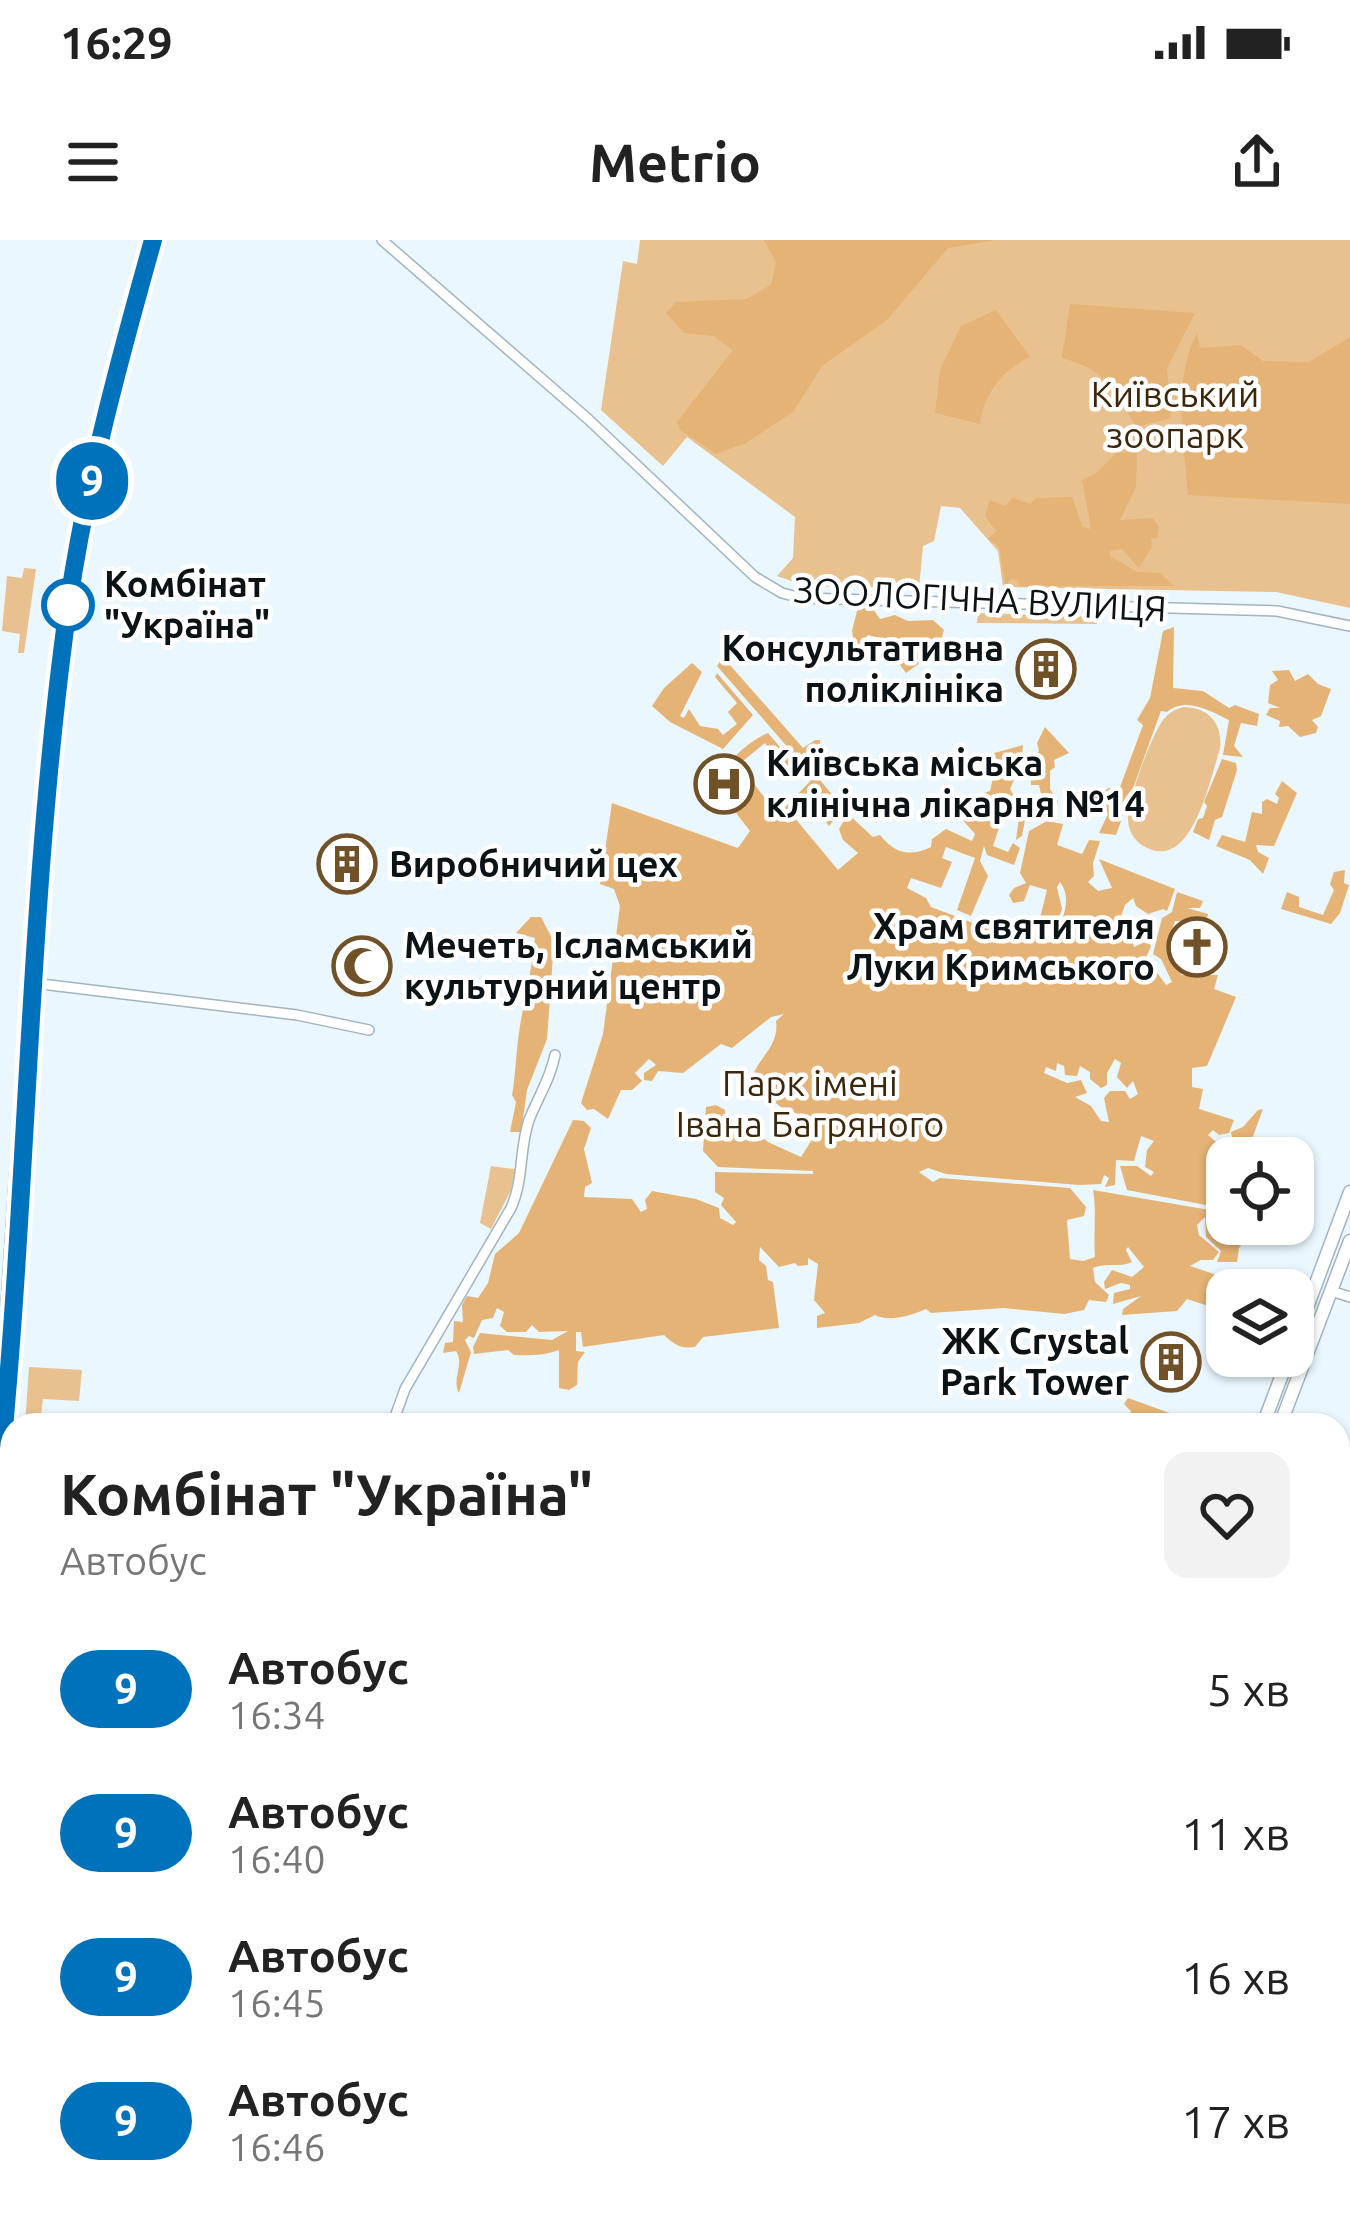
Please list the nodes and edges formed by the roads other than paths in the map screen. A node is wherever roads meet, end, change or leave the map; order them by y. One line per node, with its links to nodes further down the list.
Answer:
1 (153, 240): 4 (main road)
2 (382, 240): 3 (street, ЗООЛОГІЧНА ВУЛИЦЯ)
3 (1350, 626)
4 (33, 983): 5 (street); 12 (main road)
5 (369, 1030)
6 (555, 1055): 16 (street)
7 (1350, 1192): 9 (main road)
8 (1350, 1241): 10 (main road)
9 (1314, 1289)
10 (1331, 1291): 11 (street); 18 (main road)
11 (1350, 1297)
12 (7, 1350): 13 (main road); 15 (main road)
13 (0, 1370)
14 (1281, 1377): 17 (main road)
15 (3, 1413)
16 (396, 1413)
17 (1268, 1413)
18 (1285, 1413)

